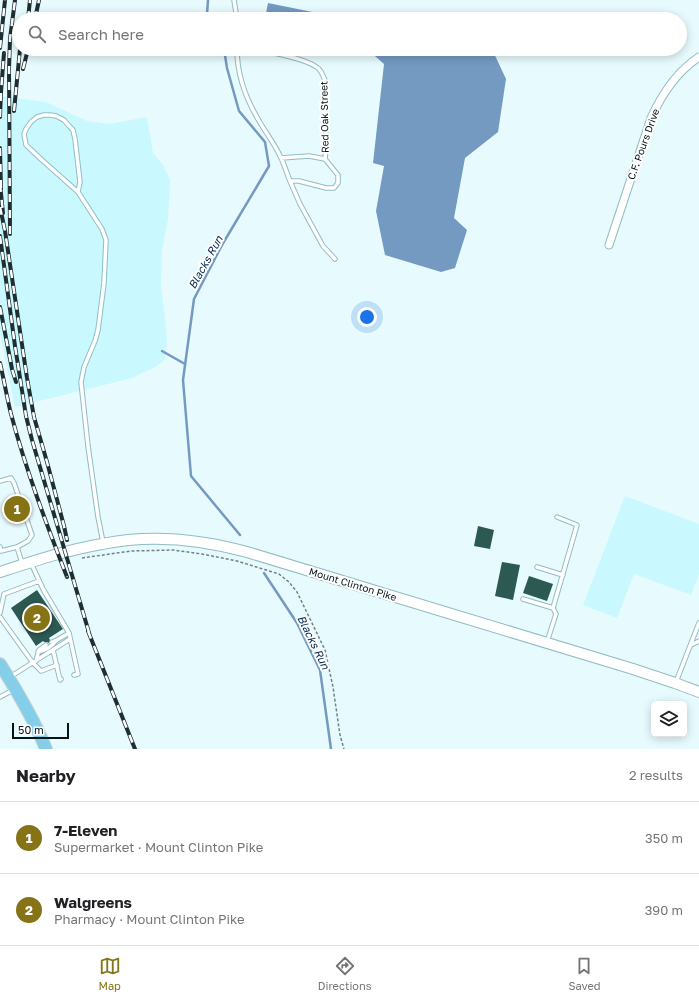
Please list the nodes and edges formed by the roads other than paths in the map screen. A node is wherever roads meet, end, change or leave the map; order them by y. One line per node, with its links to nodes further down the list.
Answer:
1 (234, 0): 2 (lane)
2 (235, 12)
3 (238, 56): 6 (lane)
4 (286, 56): 7 (lane, Red Oak Street)
5 (699, 57): 10 (street, C.F. Pours Drive)
6 (281, 158): 7 (lane, Red Oak Street); 8 (lane)
7 (324, 159): 8 (lane, Red Oak Street)
8 (290, 182): 11 (lane)
9 (78, 192): 9 (lane); 14 (lane)
10 (609, 245)
11 (335, 259)
12 (0, 481): 15 (lane)
13 (557, 517): 20 (lane)
14 (103, 543): 17 (main road, Mount Clinton Pike); 32 (main road, Mount Clinton Pike)
15 (17, 547): 16 (lane); 17 (lane)
16 (0, 549)
17 (27, 563): 19 (main road, Mount Clinton Pike); 21 (lane)
18 (537, 567): 20 (lane)
19 (0, 572)
20 (563, 575): 23 (lane)
21 (39, 581): 24 (lane); 27 (lane)
22 (523, 599): 23 (lane)
23 (553, 608): 32 (lane)
24 (0, 613)
25 (0, 617): 42 (lane)
26 (699, 623): 34 (lane)
27 (69, 633): 28 (lane); 29 (lane)
28 (70, 639): 35 (lane); 36 (lane)
29 (57, 640): 31 (lane); 37 (lane)
30 (699, 641): 34 (lane)
31 (52, 642)
32 (547, 643): 49 (main road, Mount Clinton Pike)
33 (46, 645): 37 (lane)
34 (690, 646): 49 (lane)
35 (53, 650): 40 (lane); 42 (lane)
36 (73, 651): 38 (lane); 46 (lane)
37 (38, 652): 42 (lane)
38 (68, 653)
39 (60, 655): 40 (lane)
40 (55, 657): 44 (lane)
41 (61, 661): 44 (lane)
42 (34, 662): 44 (lane); 48 (lane)
43 (0, 664): 48 (main road)
44 (57, 665): 45 (lane); 47 (lane)
45 (62, 666)
46 (74, 675)
47 (61, 679)
48 (12, 683): 51 (lane); 52 (main road)
49 (675, 683): 50 (main road, Mount Clinton Pike)
50 (699, 692)
51 (0, 697)
52 (46, 749)

